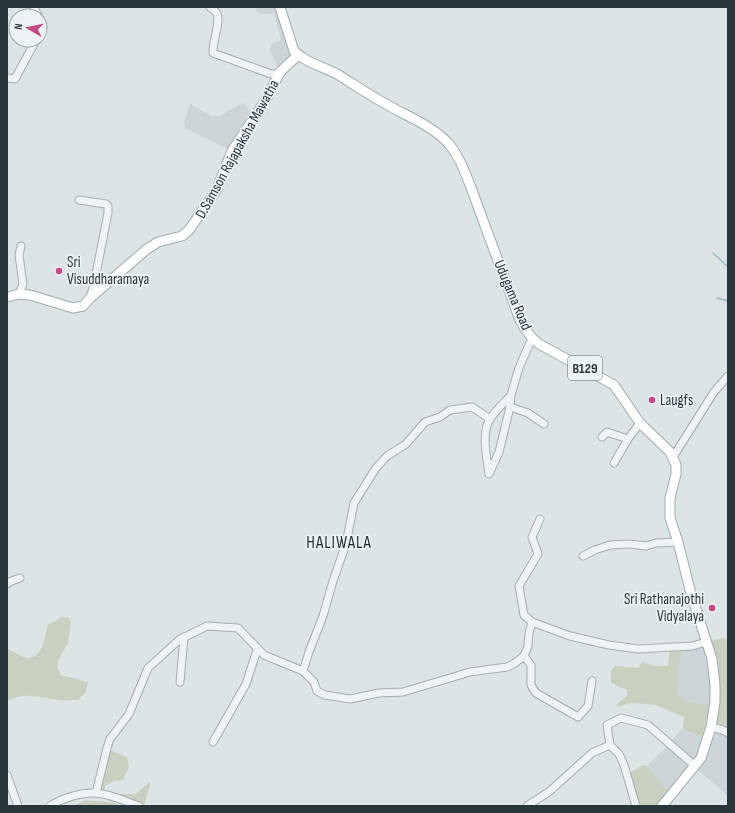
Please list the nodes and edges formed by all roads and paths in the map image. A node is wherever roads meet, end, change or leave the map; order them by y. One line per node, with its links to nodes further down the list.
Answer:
1 (210, 7): 5 (street)
2 (280, 7): 4 (main road)
3 (32, 48): 6 (street)
4 (298, 55): 5 (main road, D.Samson Rajapaksha Mawatha); 12 (main road, Udugama Road / B129)
5 (280, 72): 11 (main road, D.Samson Rajapaksha Mawatha)
6 (7, 78)
7 (79, 200): 11 (street)
8 (21, 246): 9 (street)
9 (19, 294): 10 (main road, D.Samson Rajapaksha Mawatha); 11 (main road, D.Samson Rajapaksha Mawatha)
10 (7, 297)
11 (90, 298)
12 (532, 338): 14 (street); 17 (main road, Udugama Road / B129)
13 (728, 376): 21 (street)
14 (511, 395): 15 (street); 16 (street)
15 (510, 407): 16 (street); 18 (street)
16 (490, 419): 33 (street)
17 (640, 423): 20 (street); 21 (main road, Udugama Road / B129)
18 (544, 424)
19 (602, 437): 20 (street)
20 (628, 439): 22 (street)
21 (673, 457): 24 (main road)
22 (614, 463)
23 (540, 519): 28 (street)
24 (678, 542): 25 (street); 30 (main road)
25 (583, 556)
26 (20, 578): 27 (street)
27 (7, 584)
28 (532, 622): 30 (street); 32 (street)
29 (184, 637): 31 (street); 35 (street); 42 (street)
30 (706, 642): 36 (main road)
31 (257, 650): 33 (street); 38 (street)
32 (524, 656): 33 (street); 34 (street)
33 (303, 671)
34 (592, 681)
35 (180, 682)
36 (711, 727): 37 (street); 40 (main road)
37 (728, 734)
38 (213, 742)
39 (610, 745): 40 (street); 46 (street); 47 (street)
40 (695, 766): 48 (main road)
41 (7, 775): 43 (street)
42 (96, 793): 44 (street); 45 (street)
43 (18, 806)
44 (50, 806)
45 (139, 806)
46 (527, 806)
47 (636, 806)
48 (662, 806)

